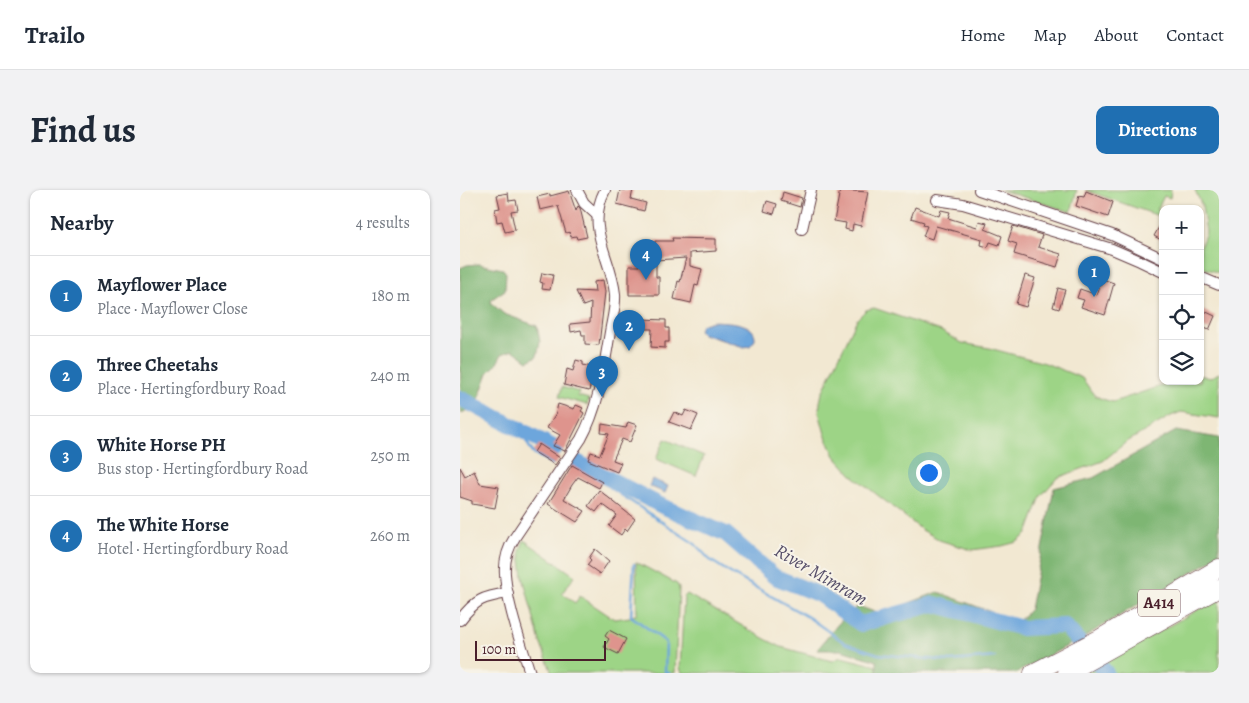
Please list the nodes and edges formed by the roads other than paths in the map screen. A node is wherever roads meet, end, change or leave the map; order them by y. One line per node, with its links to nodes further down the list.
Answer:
1 (577, 190): 6 (street)
2 (605, 190): 6 (street)
3 (811, 190): 7 (street)
4 (979, 190): 8 (street)
5 (937, 200): 9 (street)
6 (597, 215): 14 (street)
7 (802, 230)
8 (1159, 257)
9 (1159, 270)
10 (1204, 279): 11 (street)
11 (1219, 285)
12 (1219, 568): 16 (highway, A414)
13 (1219, 588): 18 (highway, A414)
14 (508, 593): 15 (street); 17 (street)
15 (460, 620)
16 (1039, 670)
17 (530, 673)
18 (1067, 673)

